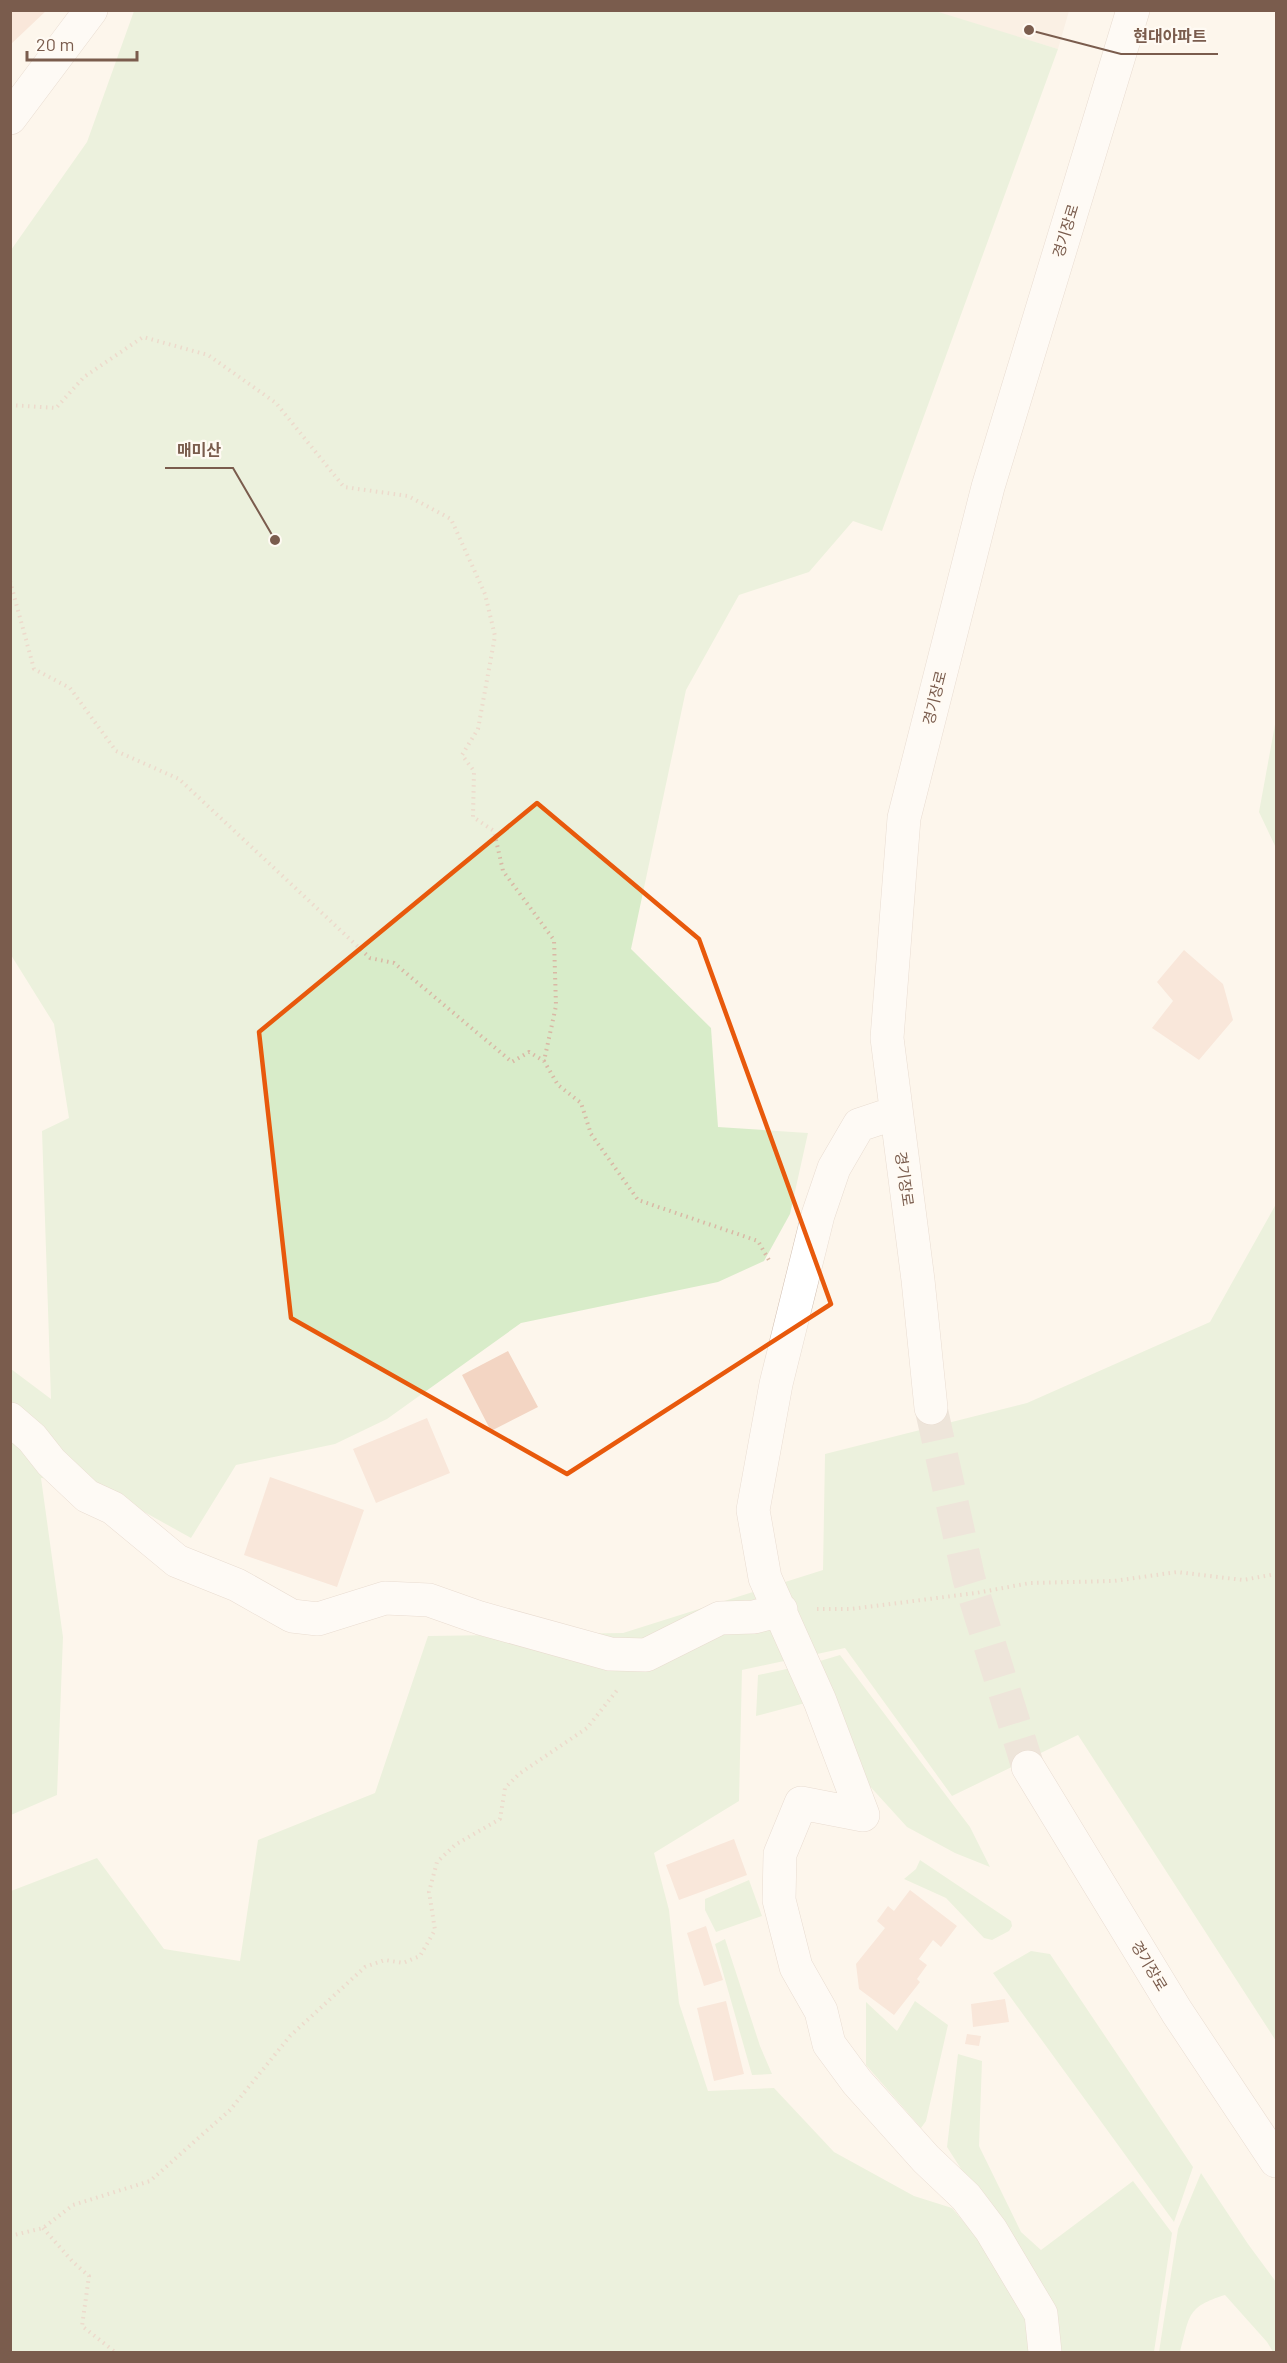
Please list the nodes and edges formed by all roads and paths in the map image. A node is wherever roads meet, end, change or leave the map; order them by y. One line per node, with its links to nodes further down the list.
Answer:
1 (92, 10): 3 (street)
2 (1133, 10): 7 (street, 경기장로)
3 (10, 118)
4 (10, 405): 6 (path)
5 (10, 581): 6 (path)
6 (544, 1061): 8 (path)
7 (895, 1113): 9 (street, 경기장로); 12 (street)
8 (771, 1272)
9 (931, 1408)
10 (10, 1419): 13 (street)
11 (1276, 1574): 12 (path)
12 (780, 1610): 13 (street); 19 (street)
13 (646, 1654): 16 (path)
14 (1028, 1767): 15 (street, 경기장로)
15 (1276, 2161)
16 (43, 2228): 17 (path); 18 (path)
17 (10, 2236)
18 (115, 2352)
19 (1045, 2352)

